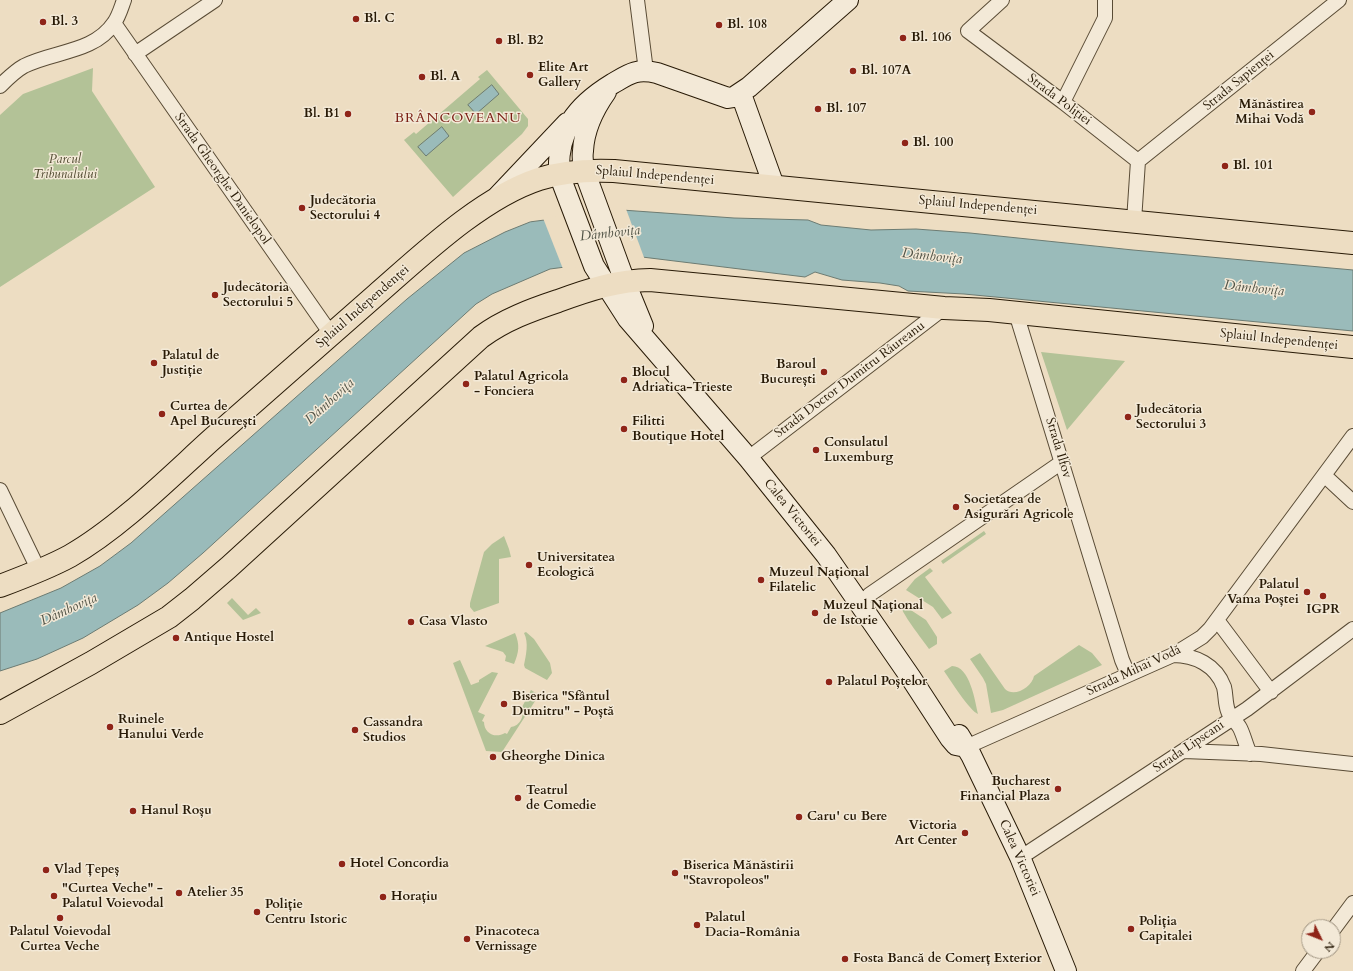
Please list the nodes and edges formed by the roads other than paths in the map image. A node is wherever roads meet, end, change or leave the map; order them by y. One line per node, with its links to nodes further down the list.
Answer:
1 (124, 0): 8 (street)
2 (215, 0): 9 (street)
3 (637, 0): 10 (street)
4 (848, 0): 13 (main road)
5 (1002, 0): 14 (street, Strada Poliției)
6 (1105, 0): 14 (street)
7 (1339, 0): 16 (street, Strada Sapienței)
8 (114, 23): 9 (street, Strada Gheorghe Danielopol); 12 (street)
9 (135, 54): 26 (street, Strada Gheorghe Danielopol)
10 (646, 71): 11 (main road); 13 (main road)
11 (612, 84): 15 (main road); 17 (main road)
12 (0, 86)
13 (741, 94): 19 (main road)
14 (1063, 102): 16 (street, Strada Poliției)
15 (575, 114): 18 (main road); 20 (main road)
16 (1138, 162): 21 (street)
17 (584, 170): 18 (main road, Splaiul Independenței); 19 (main road, Splaiul Independenței); 23 (main road)
18 (559, 174): 20 (main road, Splaiul Independenței); 23 (main road)
19 (774, 186): 21 (main road, Splaiul Independenței)
20 (493, 202): 26 (main road, Splaiul Independenței)
21 (1134, 221): 22 (main road, Splaiul Independenței)
22 (1353, 243)
23 (616, 277): 24 (main road, Splaiul Independenței); 29 (main road, Calea Victoriei); 42 (main road, Splaiul Independenței); 44 (main road, Calea Victoriei)
24 (944, 308): 25 (main road, Splaiul Independenței); 29 (street, Strada Doctor Dumitru Râureanu)
25 (1016, 313): 27 (main road, Splaiul Independenței); 30 (street, Strada Ilfov)
26 (331, 334): 34 (main road, Splaiul Independenței)
27 (1353, 348)
28 (1353, 436): 31 (street, Strada Mihai Vodă)
29 (756, 453): 36 (main road, Calea Victoriei)
30 (1062, 462): 36 (street); 40 (street, Strada Ilfov)
31 (1324, 475): 33 (street); 37 (street, Strada Mihai Vodă)
32 (0, 490): 34 (street)
33 (1353, 502)
34 (39, 571): 35 (main road, Splaiul Independenței)
35 (0, 586)
36 (869, 595): 44 (main road, Calea Victoriei)
37 (1217, 620): 39 (street, Strada Mihai Vodă); 41 (street)
38 (1353, 629): 41 (street, Strada Lipscani)
39 (1173, 655): 40 (street, Strada Mihai Vodă); 43 (street)
40 (1128, 674): 44 (street, Strada Mihai Vodă)
41 (1271, 692): 43 (street, Strada Lipscani)
42 (0, 712)
43 (1232, 718): 45 (street, Strada Lipscani); 46 (street)
44 (966, 747): 48 (main road, Calea Victoriei)
45 (1184, 751): 46 (street); 48 (street, Strada Lipscani)
46 (1250, 754): 47 (street)
47 (1353, 764)
48 (1020, 856): 52 (main road, Calea Victoriei)
49 (1353, 903): 50 (street)
50 (1341, 919)
51 (1312, 959): 53 (street)
52 (1066, 971)
53 (1304, 971)

